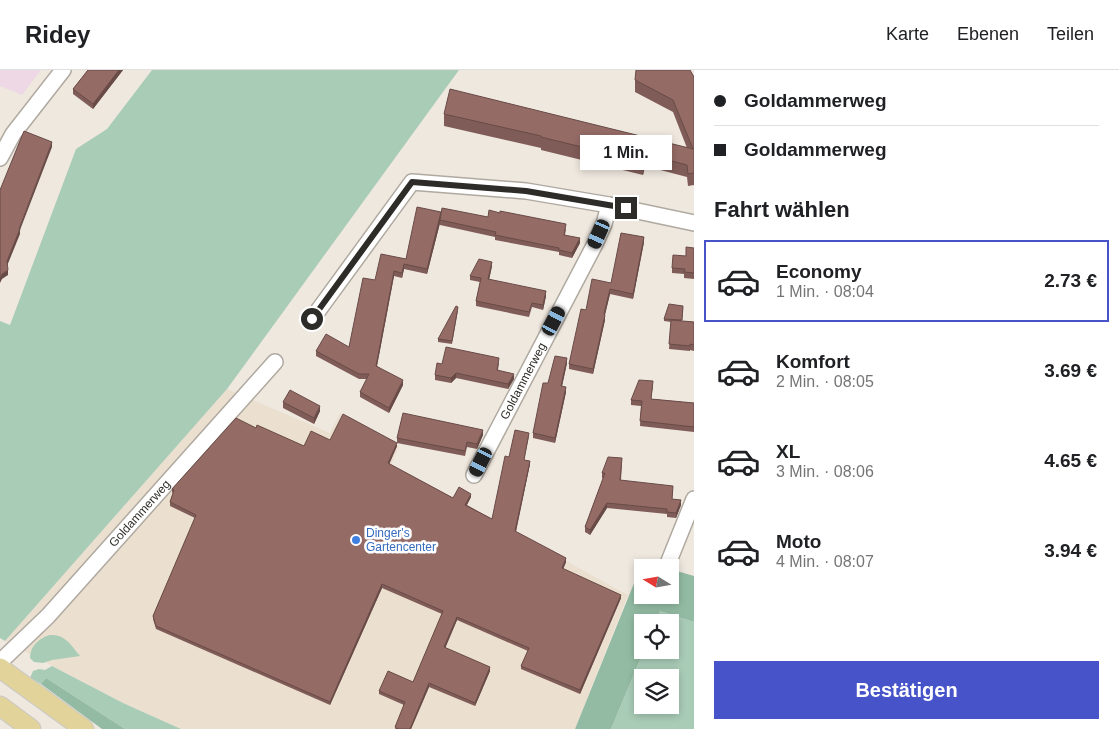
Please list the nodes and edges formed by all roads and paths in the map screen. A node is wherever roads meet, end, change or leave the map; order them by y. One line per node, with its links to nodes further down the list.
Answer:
1 (63, 70): 2 (street)
2 (0, 158)
3 (609, 205): 4 (street); 5 (street); 7 (street, Goldammerweg)
4 (694, 223)
5 (312, 319)
6 (275, 362): 10 (street, Goldammerweg)
7 (474, 475)
8 (694, 499): 9 (street)
9 (670, 559)
10 (0, 662)
11 (0, 668): 14 (main road)
12 (0, 706): 13 (main road)
13 (31, 729)
14 (84, 729)

